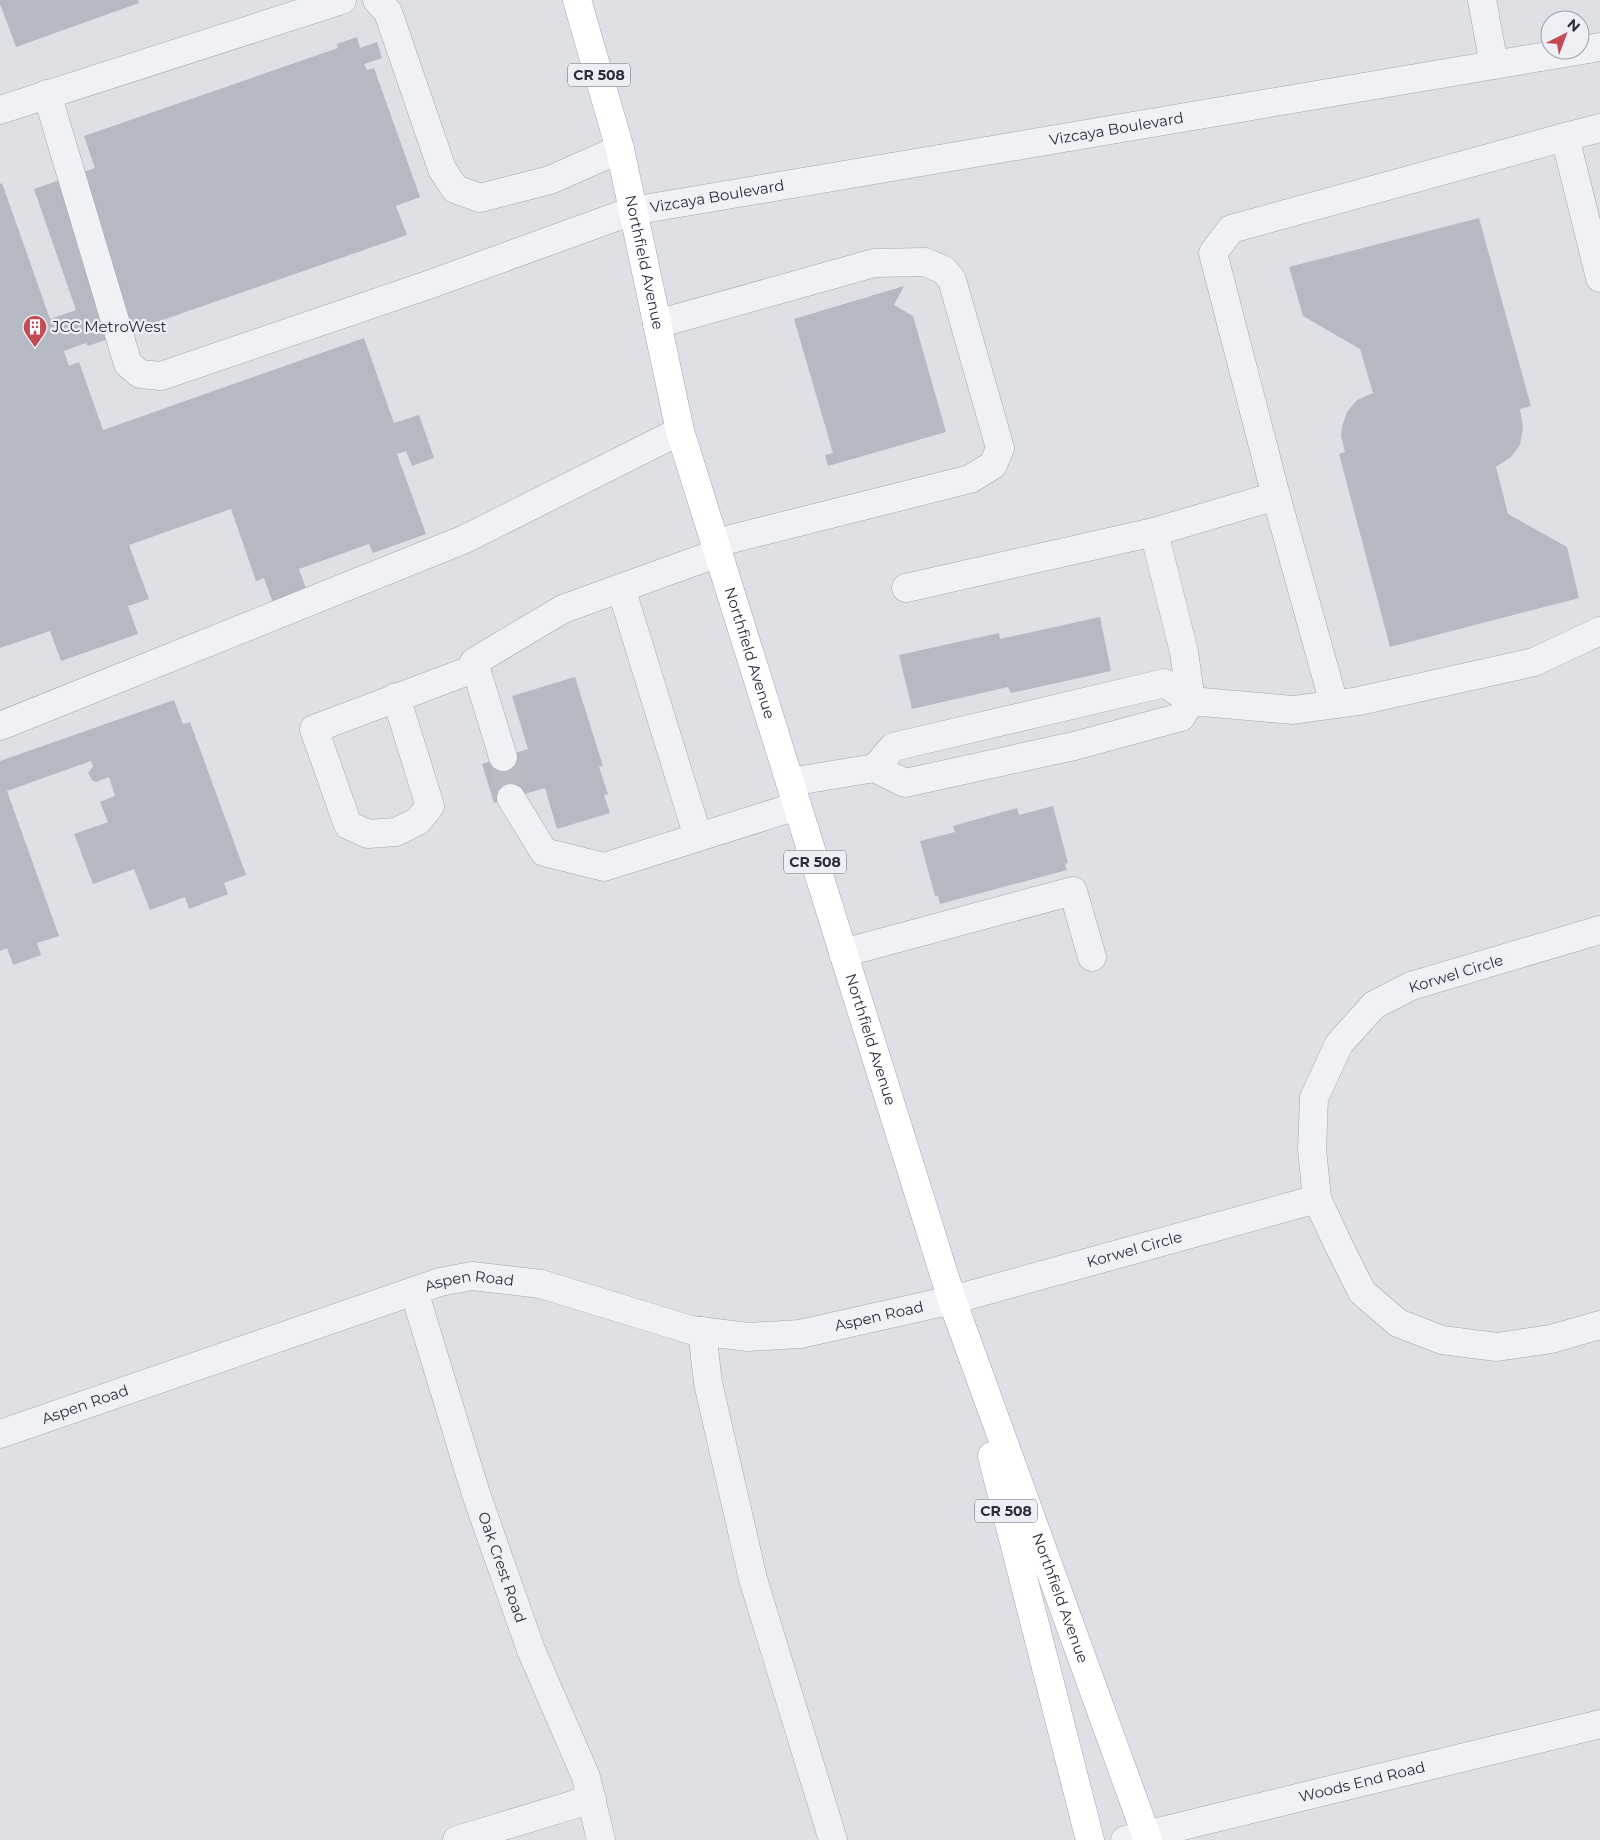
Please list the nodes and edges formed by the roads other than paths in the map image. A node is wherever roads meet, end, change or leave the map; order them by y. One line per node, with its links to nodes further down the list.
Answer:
1 (342, 0): 7 (street)
2 (377, 0): 11 (street)
3 (577, 0): 11 (main road, Northfield Avenue / CR 508)
4 (1482, 0): 6 (street)
5 (1600, 48): 6 (street, Vizcaya Boulevard)
6 (1494, 66): 12 (street, Vizcaya Boulevard)
7 (47, 94): 8 (street); 12 (street, Vizcaya Boulevard)
8 (0, 110)
9 (1600, 128): 10 (street)
10 (1565, 137): 13 (street); 16 (street)
11 (620, 149): 12 (main road, Northfield Avenue / CR 508)
12 (632, 211): 14 (main road, Northfield Avenue / CR 508)
13 (1600, 278)
14 (657, 324): 15 (main road, Northfield Avenue / CR 508); 18 (street)
15 (680, 431): 18 (main road, Northfield Avenue / CR 508); 26 (street)
16 (1276, 496): 17 (street); 25 (street)
17 (1154, 532): 20 (street); 24 (street)
18 (717, 548): 19 (street); 29 (main road, Northfield Avenue / CR 508)
19 (621, 588): 22 (street); 31 (street)
20 (906, 588)
21 (1600, 631): 25 (street)
22 (476, 668): 23 (street); 27 (street)
23 (396, 697): 23 (street)
24 (1191, 701): 25 (street); 28 (street); 28 (street)
25 (1334, 704)
26 (0, 726)
27 (502, 758)
28 (875, 768): 29 (street)
29 (794, 794): 31 (street); 33 (main road, Northfield Avenue / CR 508)
30 (511, 798): 31 (street)
31 (698, 837)
32 (1600, 930): 35 (street, Korwel Circle)
33 (844, 953): 34 (street); 37 (main road, Northfield Avenue / CR 508)
34 (1092, 957)
35 (1317, 1198): 37 (street, Korwel Circle); 38 (street, Korwel Circle)
36 (414, 1291): 39 (street, Aspen Road); 40 (street, Aspen Road); 42 (street, Oak Crest Road)
37 (952, 1300): 39 (street, Aspen Road); 43 (main road, Northfield Avenue / CR 508); 47 (main road, Northfield Avenue / CR 508)
38 (1600, 1325)
39 (702, 1331): 46 (street)
40 (0, 1434)
41 (1600, 1724): 43 (street, Woods End Road)
42 (592, 1799): 44 (street); 45 (street, Oak Crest Road)
43 (1140, 1839)
44 (457, 1840)
45 (602, 1840)
46 (833, 1840)
47 (1090, 1840)

